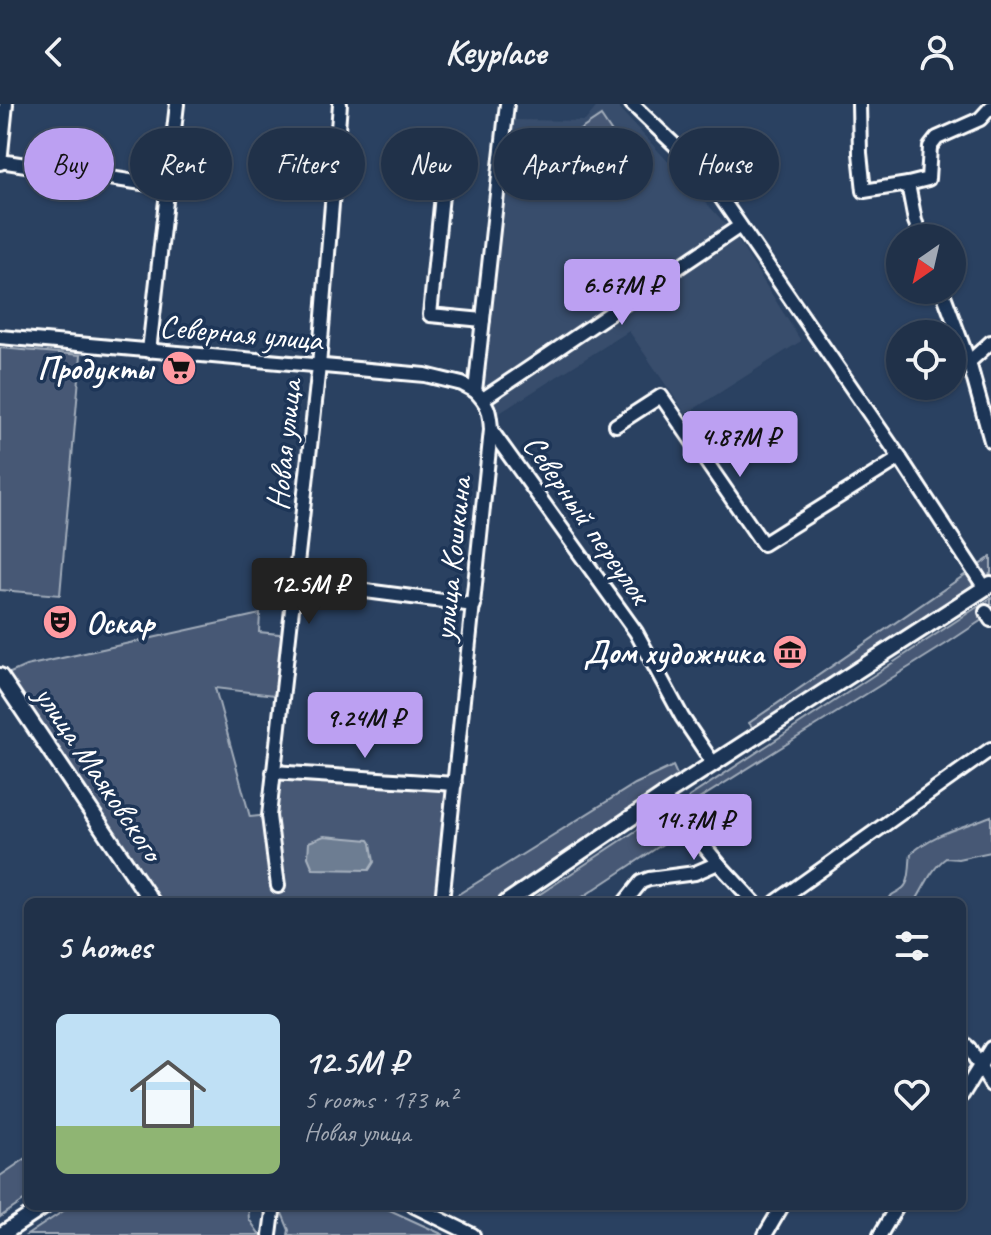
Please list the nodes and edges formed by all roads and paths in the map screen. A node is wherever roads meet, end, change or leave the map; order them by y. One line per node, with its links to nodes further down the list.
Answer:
1 (6, 104): 9 (street)
2 (177, 104): 8 (street)
3 (340, 104): 22 (street, Новая улица)
4 (507, 104): 17 (street, улица Кошкина)
5 (632, 104): 15 (street)
6 (859, 104): 11 (street)
7 (991, 107): 11 (street)
8 (174, 128)
9 (0, 162): 10 (street)
10 (130, 181)
11 (908, 184): 14 (street)
12 (166, 200): 20 (street)
13 (442, 200): 17 (street)
14 (916, 224)
15 (740, 226): 23 (street); 27 (street)
16 (947, 304): 21 (street)
17 (483, 320): 23 (street, улица Кошкина)
18 (0, 337): 20 (street, Северная улица)
19 (991, 342): 21 (street)
20 (149, 351): 22 (street, Северная улица)
21 (969, 362): 26 (street)
22 (319, 366): 23 (street, Северная улица); 28 (street, Новая улица)
23 (479, 395): 25 (street, улица Кошкина)
24 (616, 425): 27 (street)
25 (491, 430): 30 (street, улица Кошкина); 33 (street, Северный переулок)
26 (991, 441)
27 (900, 458): 29 (street)
28 (296, 582): 30 (street); 34 (street, Новая улица)
29 (988, 586): 33 (main road)
30 (474, 605): 35 (street, улица Кошкина)
31 (0, 676): 39 (main road, улица Маяковского)
32 (991, 749): 44 (street)
33 (713, 763): 36 (main road)
34 (273, 772): 35 (street); 38 (street, Новая улица)
35 (455, 784): 40 (street, улица Кошкина)
36 (663, 796): 37 (street); 41 (main road)
37 (718, 863): 42 (street); 43 (street)
38 (278, 886)
39 (149, 898)
40 (442, 898)
41 (513, 898)
42 (628, 898)
43 (750, 898)
44 (782, 898)
45 (966, 1045): 47 (street)
46 (991, 1048): 47 (street)
47 (979, 1066): 48 (street); 49 (street)
48 (991, 1085)
49 (966, 1088)
50 (39, 1210): 55 (main road)
51 (272, 1210): 56 (street)
52 (434, 1210): 57 (street)
53 (780, 1210): 58 (street)
54 (895, 1210): 59 (street)
55 (1, 1235)
56 (270, 1235)
57 (473, 1235)
58 (765, 1235)
59 (880, 1235)

